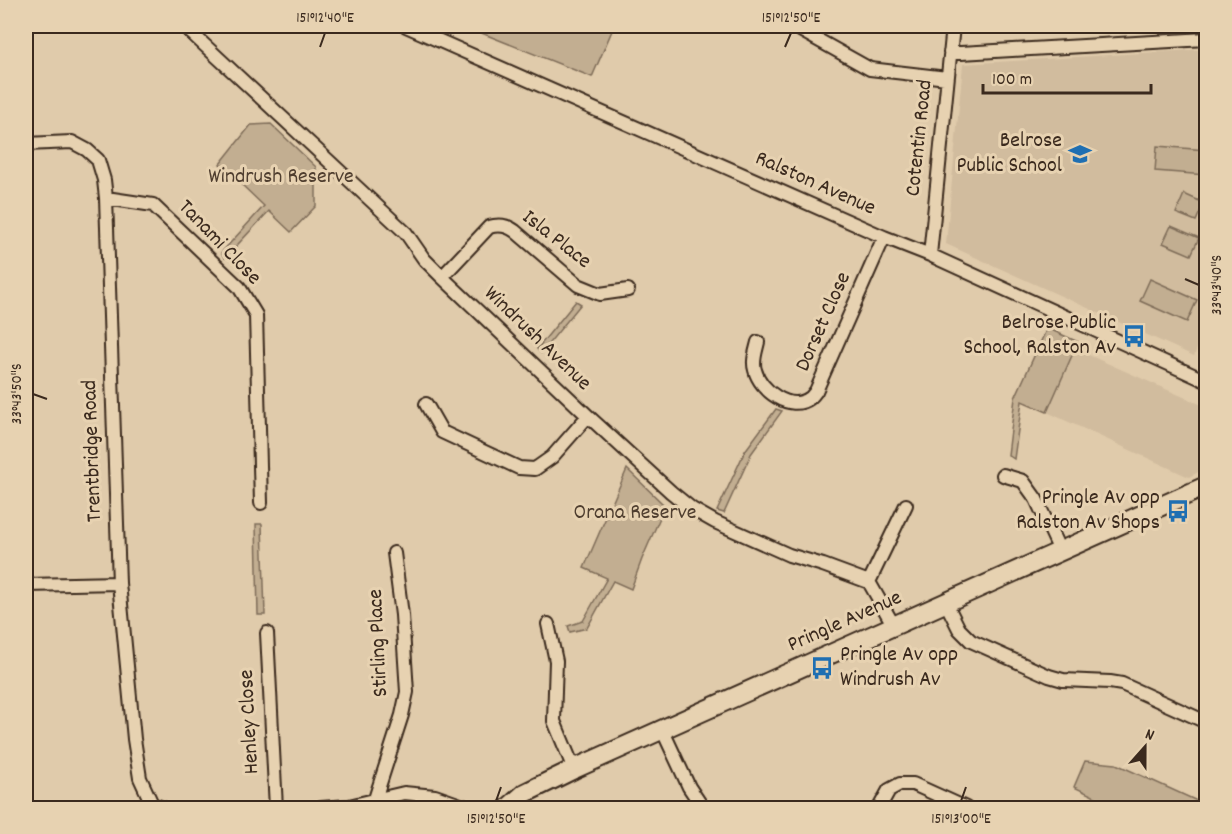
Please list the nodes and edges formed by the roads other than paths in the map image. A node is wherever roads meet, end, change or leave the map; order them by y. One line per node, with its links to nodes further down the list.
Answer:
1 (184, 26): 12 (street, Windrush Avenue)
2 (406, 26): 10 (street, Ralston Avenue)
3 (793, 26): 7 (street)
4 (953, 26): 6 (street, Cotentin Road)
5 (1206, 39): 6 (street)
6 (950, 52): 7 (street, Cotentin Road)
7 (947, 78): 11 (street, Cotentin Road)
8 (26, 144): 9 (street, Trentbridge Road)
9 (106, 198): 20 (street, Tanami Close); 25 (street, Trentbridge Road)
10 (884, 237): 11 (street, Ralston Avenue); 14 (street, Dorset Close)
11 (930, 255): 15 (street, Ralston Avenue)
12 (442, 277): 13 (street, Isla Place); 17 (street, Windrush Avenue)
13 (628, 290)
14 (758, 342)
15 (1206, 381)
16 (426, 404): 17 (street)
17 (588, 416): 24 (street, Windrush Avenue)
18 (1003, 475): 22 (street)
19 (1206, 486): 22 (street, Pringle Avenue)
20 (261, 503)
21 (906, 505): 24 (street)
22 (1060, 552): 27 (street, Pringle Avenue)
23 (394, 553): 34 (street, Stirling Place)
24 (869, 582): 29 (street)
25 (119, 583): 26 (street); 35 (street, Trentbridge Road)
26 (26, 585)
27 (946, 603): 29 (street, Pringle Avenue); 31 (street)
28 (548, 624): 33 (street)
29 (894, 626): 32 (street, Pringle Avenue)
30 (267, 633): 36 (street, Henley Close)
31 (1206, 722)
32 (662, 729): 33 (street, Pringle Avenue); 40 (street)
33 (574, 769): 39 (street, Pringle Avenue)
34 (375, 799): 37 (street); 38 (street)
35 (163, 808)
36 (276, 808)
37 (321, 808)
38 (469, 808)
39 (508, 808)
40 (703, 808)
41 (879, 808): 42 (street)
42 (966, 808)

